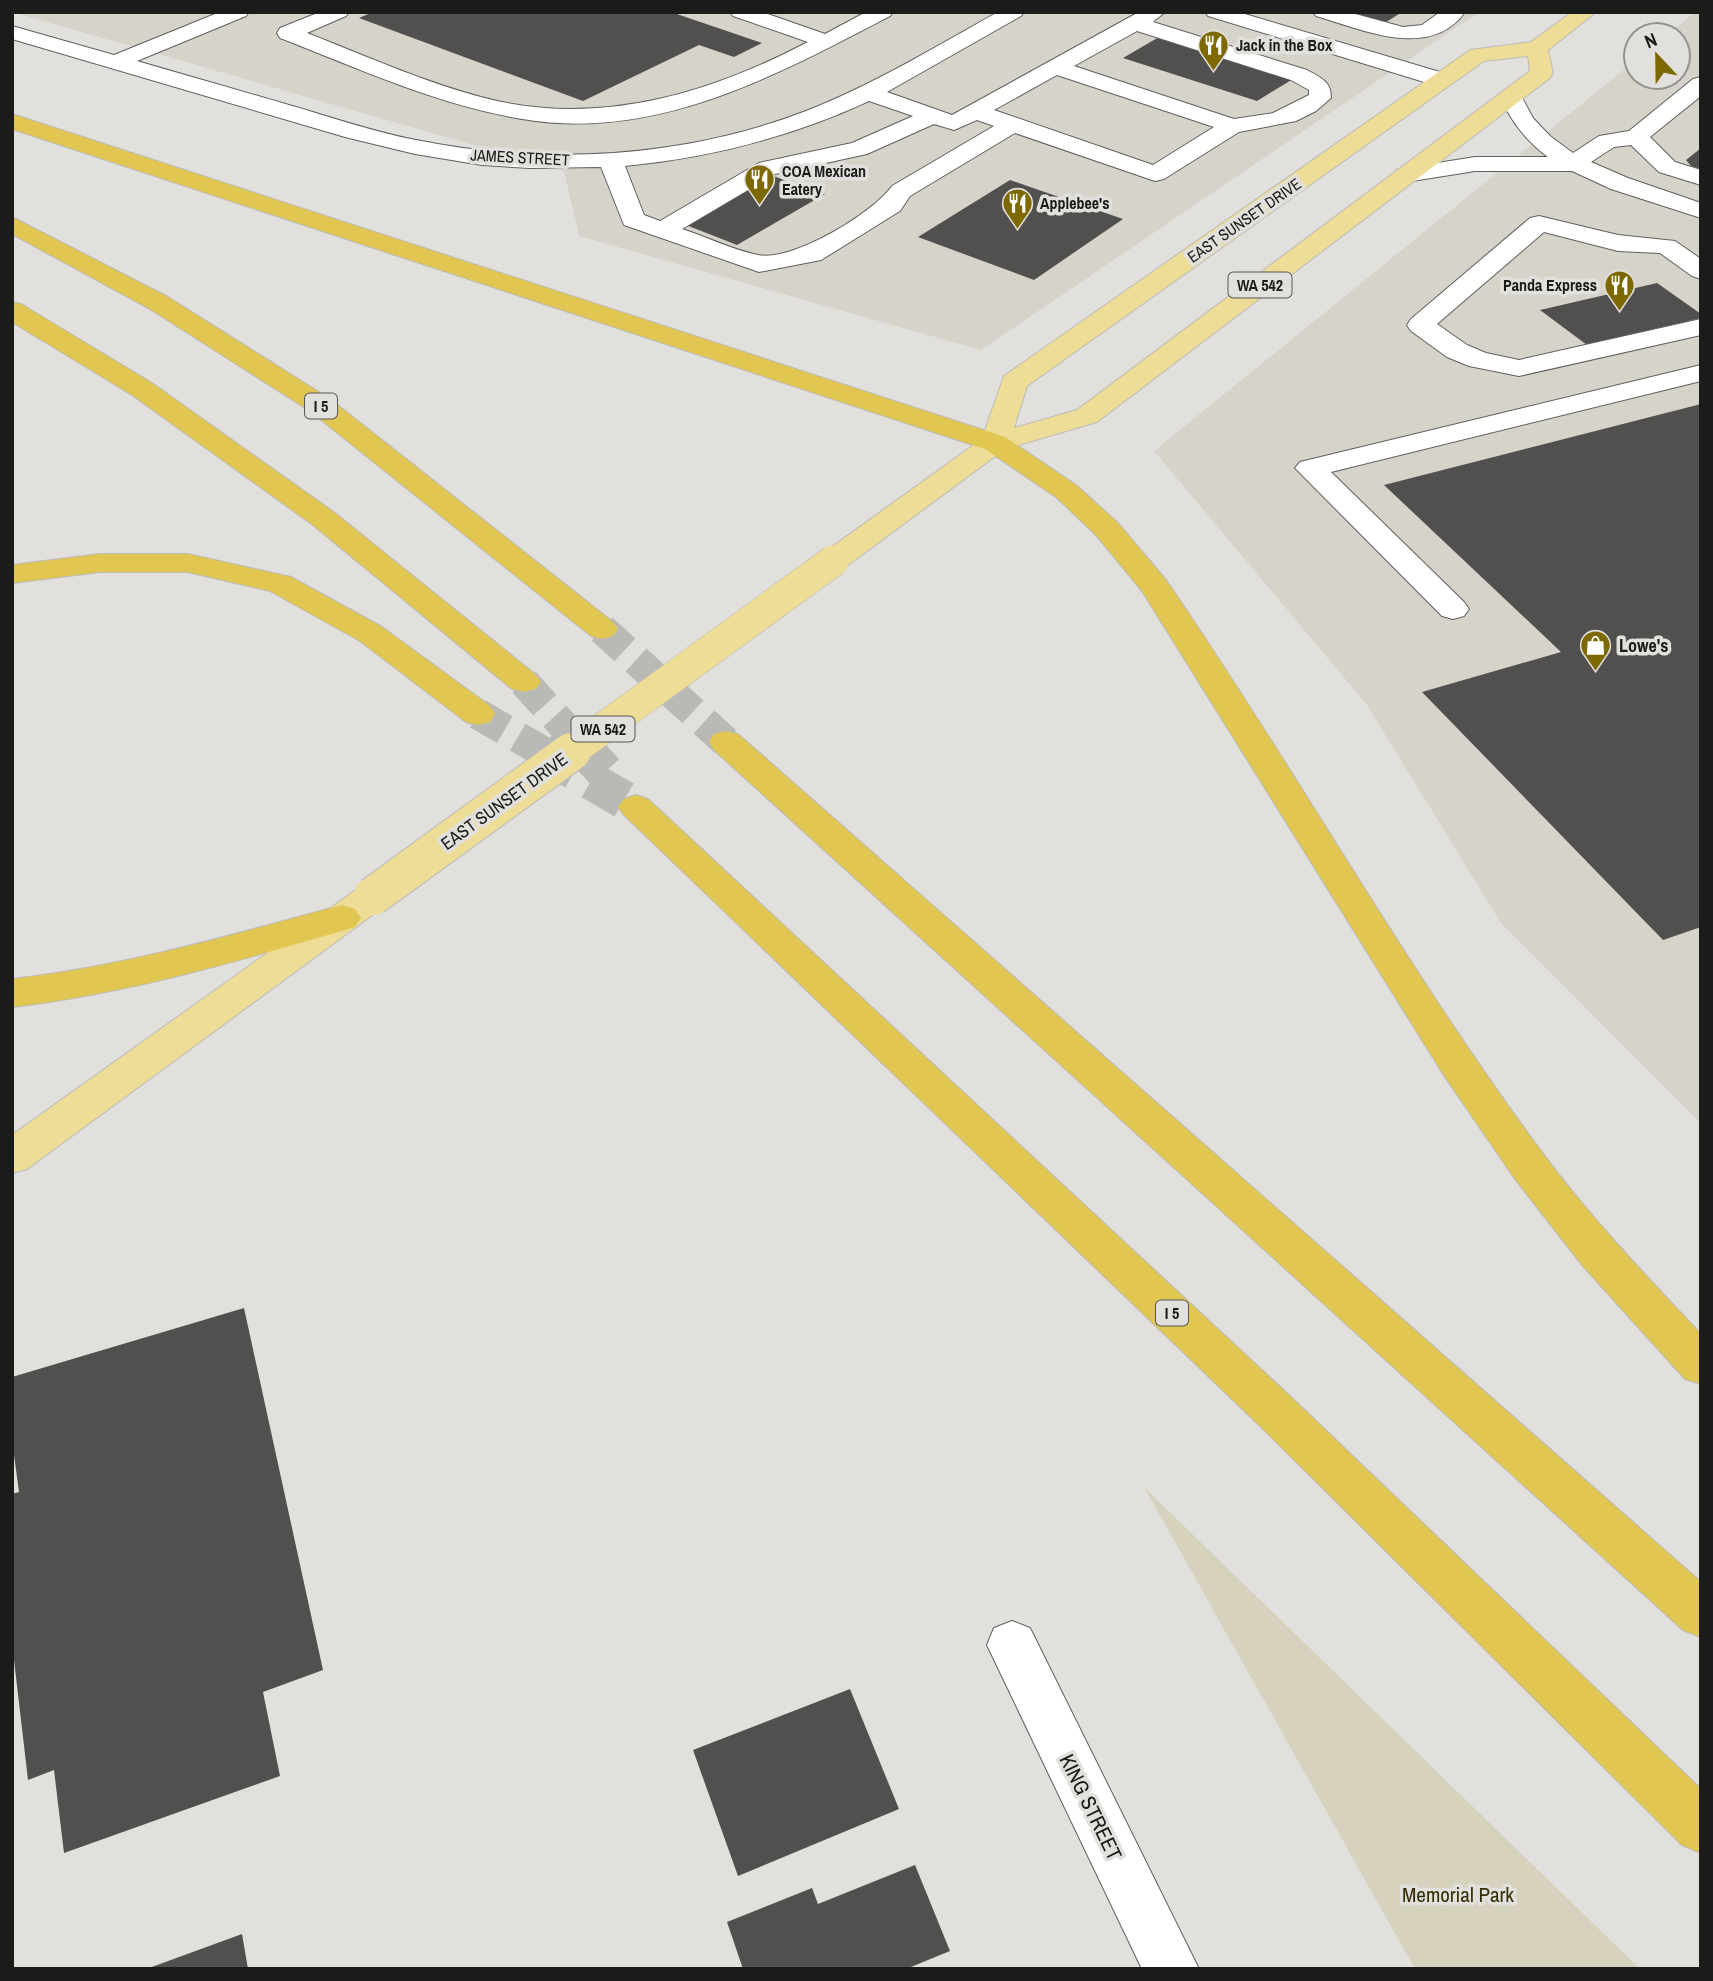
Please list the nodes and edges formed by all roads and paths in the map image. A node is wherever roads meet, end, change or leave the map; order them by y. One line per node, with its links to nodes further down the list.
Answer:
1 (239, 12): 15 (street)
2 (339, 12): 13 (street)
3 (740, 12): 13 (street)
4 (883, 12): 13 (street)
5 (1014, 12): 19 (street, JAMES STREET)
6 (1155, 12): 11 (street)
7 (1214, 12): 17 (street)
8 (1323, 12): 9 (street)
9 (1455, 12)
10 (1586, 12): 14 (main road, EAST SUNSET DRIVE)
11 (1135, 23): 16 (street); 25 (street)
12 (12, 32): 15 (street, JAMES STREET)
13 (826, 41)
14 (1537, 48): 17 (main road, EAST SUNSET DRIVE); 20 (main road, EAST SUNSET DRIVE / WA 542)
15 (115, 62): 27 (street, JAMES STREET)
16 (1055, 67): 21 (street); 25 (street)
17 (1442, 80): 40 (main road, EAST SUNSET DRIVE)
18 (1701, 85): 26 (street)
19 (866, 92): 22 (street); 27 (street, JAMES STREET)
20 (1511, 97): 28 (street); 29 (main road, EAST SUNSET DRIVE / WA 542)
21 (975, 111): 22 (street); 24 (street)
22 (933, 116): 34 (street)
23 (12, 121): 40 (highway)
24 (1013, 125): 25 (street); 34 (street)
25 (1233, 126)
26 (1636, 137): 28 (street); 30 (street)
27 (610, 159): 34 (street)
28 (1572, 164): 29 (street); 31 (street)
29 (1406, 175): 40 (main road, EAST SUNSET DRIVE / WA 542)
30 (1701, 178)
31 (1701, 211)
32 (1701, 220): 35 (street)
33 (12, 225): 43 (highway, I 5)
34 (662, 230)
35 (1667, 246): 36 (street); 38 (street)
36 (1701, 271)
37 (12, 310): 44 (highway)
38 (1701, 327)
39 (1701, 373): 42 (street)
40 (995, 443): 48 (main road, EAST SUNSET DRIVE / WA 542, bridge); 51 (highway)
41 (12, 574): 45 (highway)
42 (1453, 609)
43 (602, 629)
44 (524, 682)
45 (478, 714)
46 (726, 742): 52 (highway)
47 (636, 807): 54 (highway, I 5)
48 (342, 918): 49 (highway); 50 (main road, EAST SUNSET DRIVE)
49 (12, 993)
50 (12, 1157)
51 (1701, 1365)
52 (1701, 1614)
53 (1012, 1645): 55 (street, KING STREET)
54 (1701, 1826)
55 (1171, 1969)

